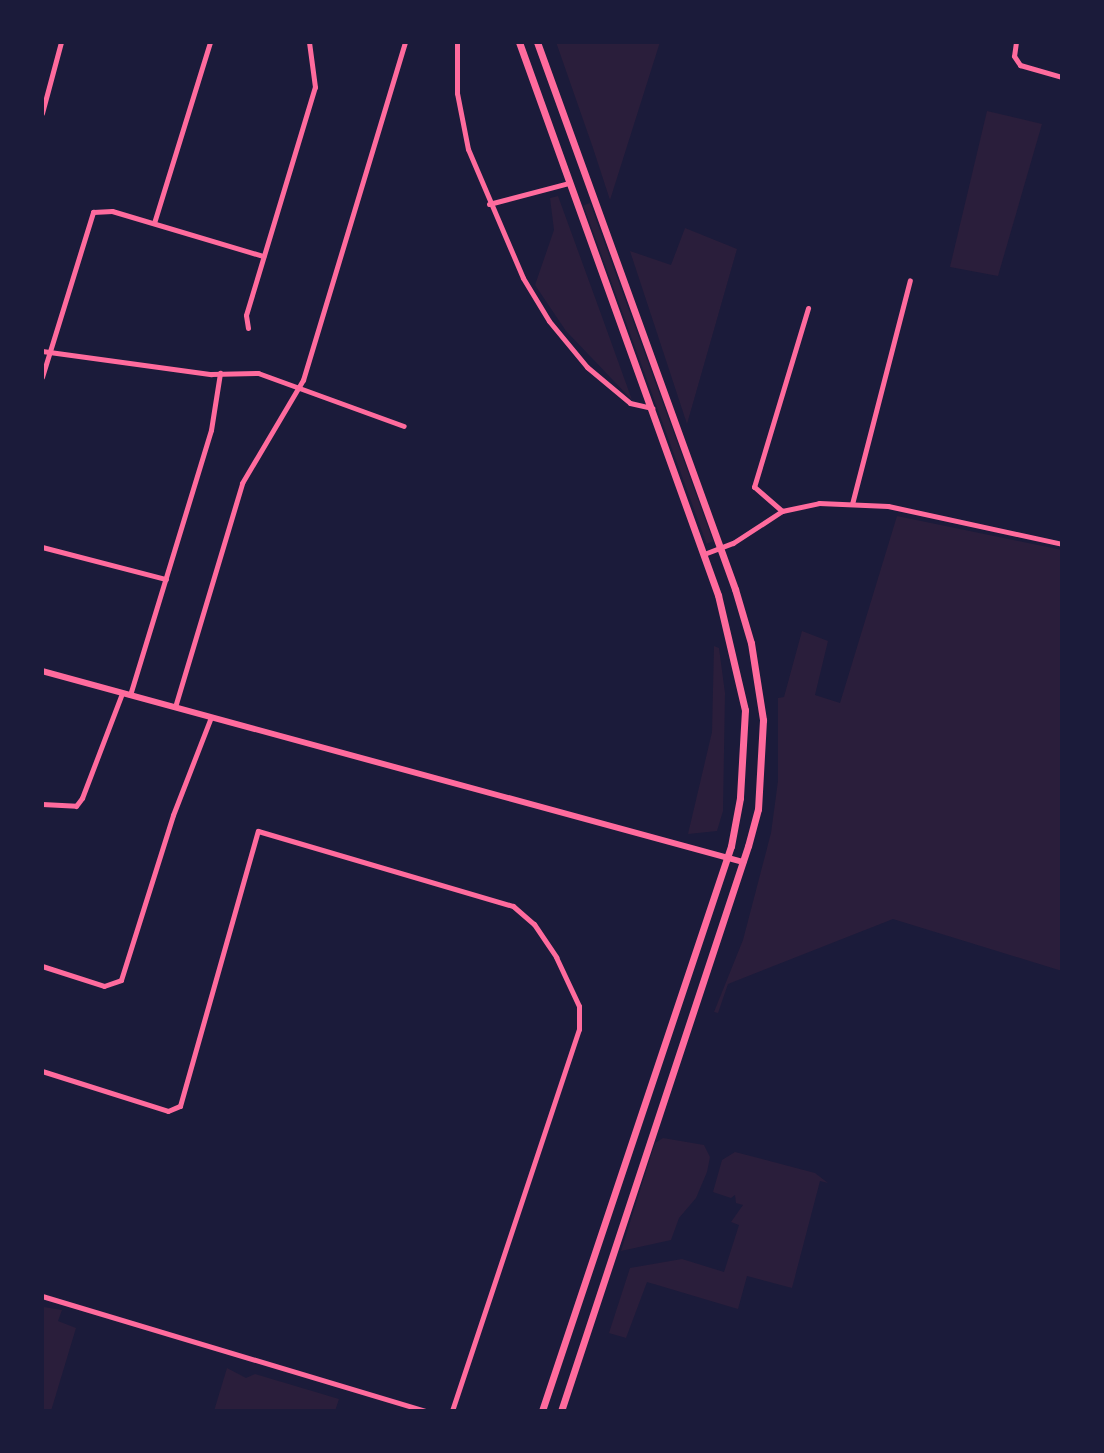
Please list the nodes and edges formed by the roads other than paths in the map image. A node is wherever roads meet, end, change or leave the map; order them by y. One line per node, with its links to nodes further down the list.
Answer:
1 (61, 42): 10 (street)
2 (210, 42): 13 (street)
3 (309, 42): 14 (street)
4 (405, 42): 22 (street)
5 (457, 42): 12 (street)
6 (519, 42): 11 (main road)
7 (537, 42): 29 (main road)
8 (1016, 42): 9 (street)
9 (1062, 77)
10 (42, 113)
11 (569, 183): 12 (street); 23 (main road)
12 (489, 204): 23 (street)
13 (154, 223): 14 (street); 19 (street)
14 (263, 256): 17 (street)
15 (910, 280): 25 (street)
16 (808, 308): 26 (street)
17 (248, 328)
18 (42, 351): 19 (street)
19 (50, 352): 20 (street); 21 (street)
20 (220, 373): 22 (street); 31 (street)
21 (42, 377)
22 (300, 386): 24 (street); 35 (street)
23 (652, 408): 30 (main road)
24 (404, 426)
25 (852, 504): 26 (street); 27 (street)
26 (782, 511): 29 (street)
27 (1062, 544)
28 (42, 547): 31 (street)
29 (721, 547): 30 (street); 39 (main road)
30 (704, 554): 38 (main road)
31 (166, 579): 34 (street)
32 (42, 671): 33 (street)
33 (122, 693): 34 (street); 37 (street)
34 (130, 695): 35 (street)
35 (175, 707): 36 (street)
36 (211, 717): 38 (street); 40 (street)
37 (42, 804)
38 (727, 857): 39 (street); 41 (main road)
39 (743, 862): 42 (main road)
40 (42, 966)
41 (666, 1042): 42 (main road); 44 (main road)
42 (682, 1047): 45 (main road)
43 (42, 1070): 50 (street)
44 (640, 1122): 45 (main road); 46 (main road)
45 (656, 1127): 47 (main road)
46 (595, 1257): 47 (main road); 51 (main road)
47 (610, 1262): 52 (main road)
48 (44, 1297): 49 (street)
49 (425, 1411)
50 (452, 1411)
51 (542, 1411)
52 (561, 1411)

